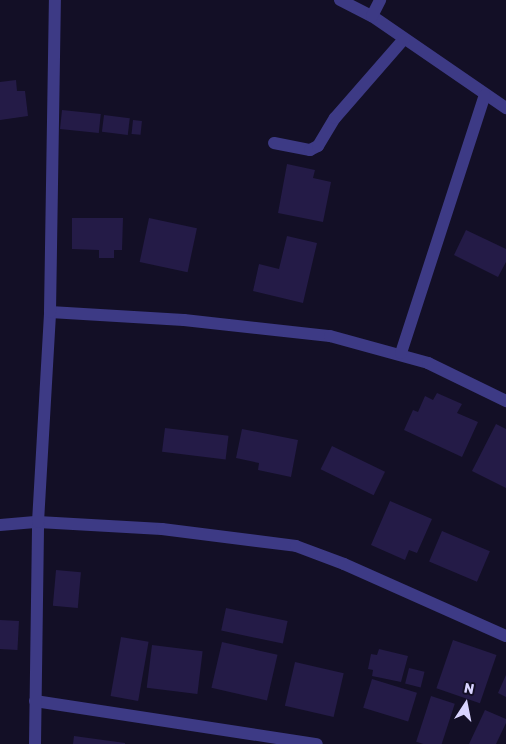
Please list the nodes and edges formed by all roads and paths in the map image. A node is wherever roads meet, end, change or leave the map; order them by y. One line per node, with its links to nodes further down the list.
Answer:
1 (55, 0): 9 (street)
2 (340, 0): 4 (street)
3 (380, 0): 4 (street)
4 (372, 16): 5 (street)
5 (404, 39): 6 (street); 8 (street)
6 (485, 94): 7 (street); 10 (street)
7 (506, 108)
8 (274, 143)
9 (50, 312): 10 (street); 12 (street)
10 (401, 353): 11 (street)
11 (506, 401)
12 (38, 522): 13 (street); 14 (street); 15 (street)
13 (0, 525)
14 (506, 636)
15 (35, 701): 16 (street); 17 (street)
16 (35, 744)
17 (317, 744)

